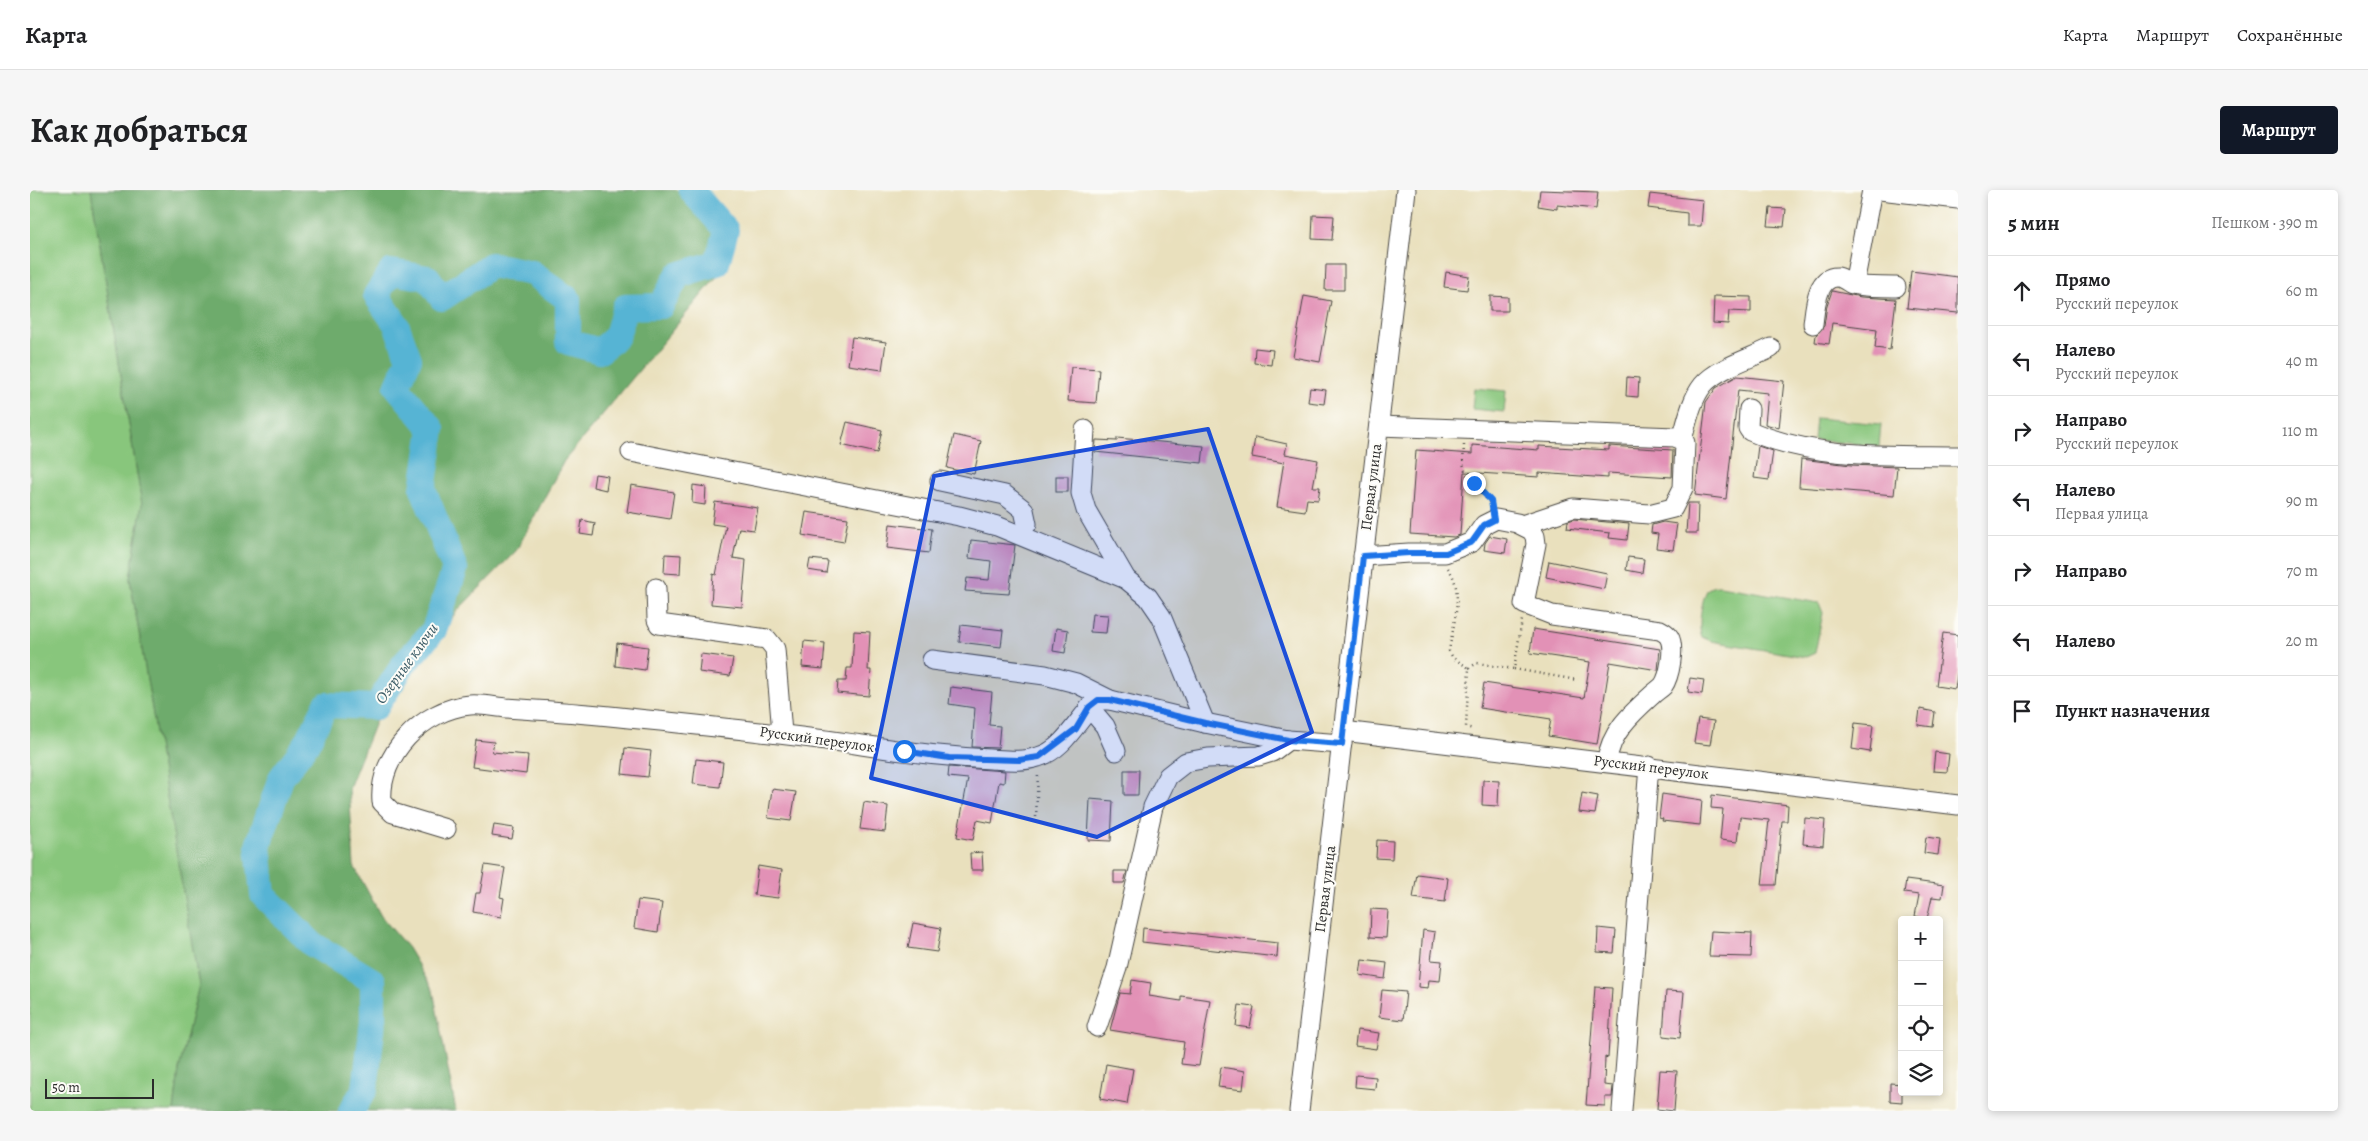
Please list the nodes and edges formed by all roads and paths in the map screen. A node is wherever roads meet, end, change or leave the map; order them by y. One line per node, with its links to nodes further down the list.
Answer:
1 (1406, 190): 10 (street, Первая улица)
2 (1872, 190): 5 (street)
3 (1880, 190): 4 (street)
4 (1958, 199)
5 (1854, 284): 6 (street); 7 (street)
6 (1896, 287)
7 (1813, 324)
8 (1771, 348): 13 (street)
9 (1749, 409): 15 (street)
10 (1379, 426): 11 (street); 21 (street, Первая улица)
11 (1465, 428): 13 (street); 17 (path)
12 (1085, 430): 22 (street)
13 (1682, 440): 19 (street)
14 (631, 452): 22 (street)
15 (1958, 456)
16 (940, 481): 18 (street)
17 (1494, 520): 19 (street); 20 (street)
18 (1027, 524)
19 (1522, 525): 24 (street)
20 (1438, 554): 21 (street); 26 (path)
21 (1363, 556): 34 (street, Первая улица)
22 (1126, 579): 31 (street)
23 (656, 588): 33 (street)
24 (1524, 604): 27 (path); 38 (street)
25 (932, 660): 29 (street, Русский переулок)
26 (1469, 668): 27 (path); 32 (path)
27 (1514, 669): 28 (path)
28 (1577, 680)
29 (1110, 700): 30 (street); 31 (street, Русский переулок)
30 (1089, 707): 36 (street); 37 (street)
31 (1205, 723): 35 (street, Русский переулок)
32 (1475, 729)
33 (782, 733): 37 (street, Русский переулок); 42 (street, Русский переулок)
34 (1342, 737): 35 (street, Русский переулок); 38 (street, Русский переулок); 44 (street, Первая улица)
35 (1288, 740): 43 (street)
36 (1116, 751)
37 (1039, 757): 41 (path)
38 (1607, 761): 39 (street, Русский переулок)
39 (1649, 766): 40 (street, Русский переулок); 45 (street)
40 (1958, 804)
41 (1036, 817)
42 (446, 829)
43 (1097, 1027)
44 (1299, 1111)
45 (1622, 1111)

